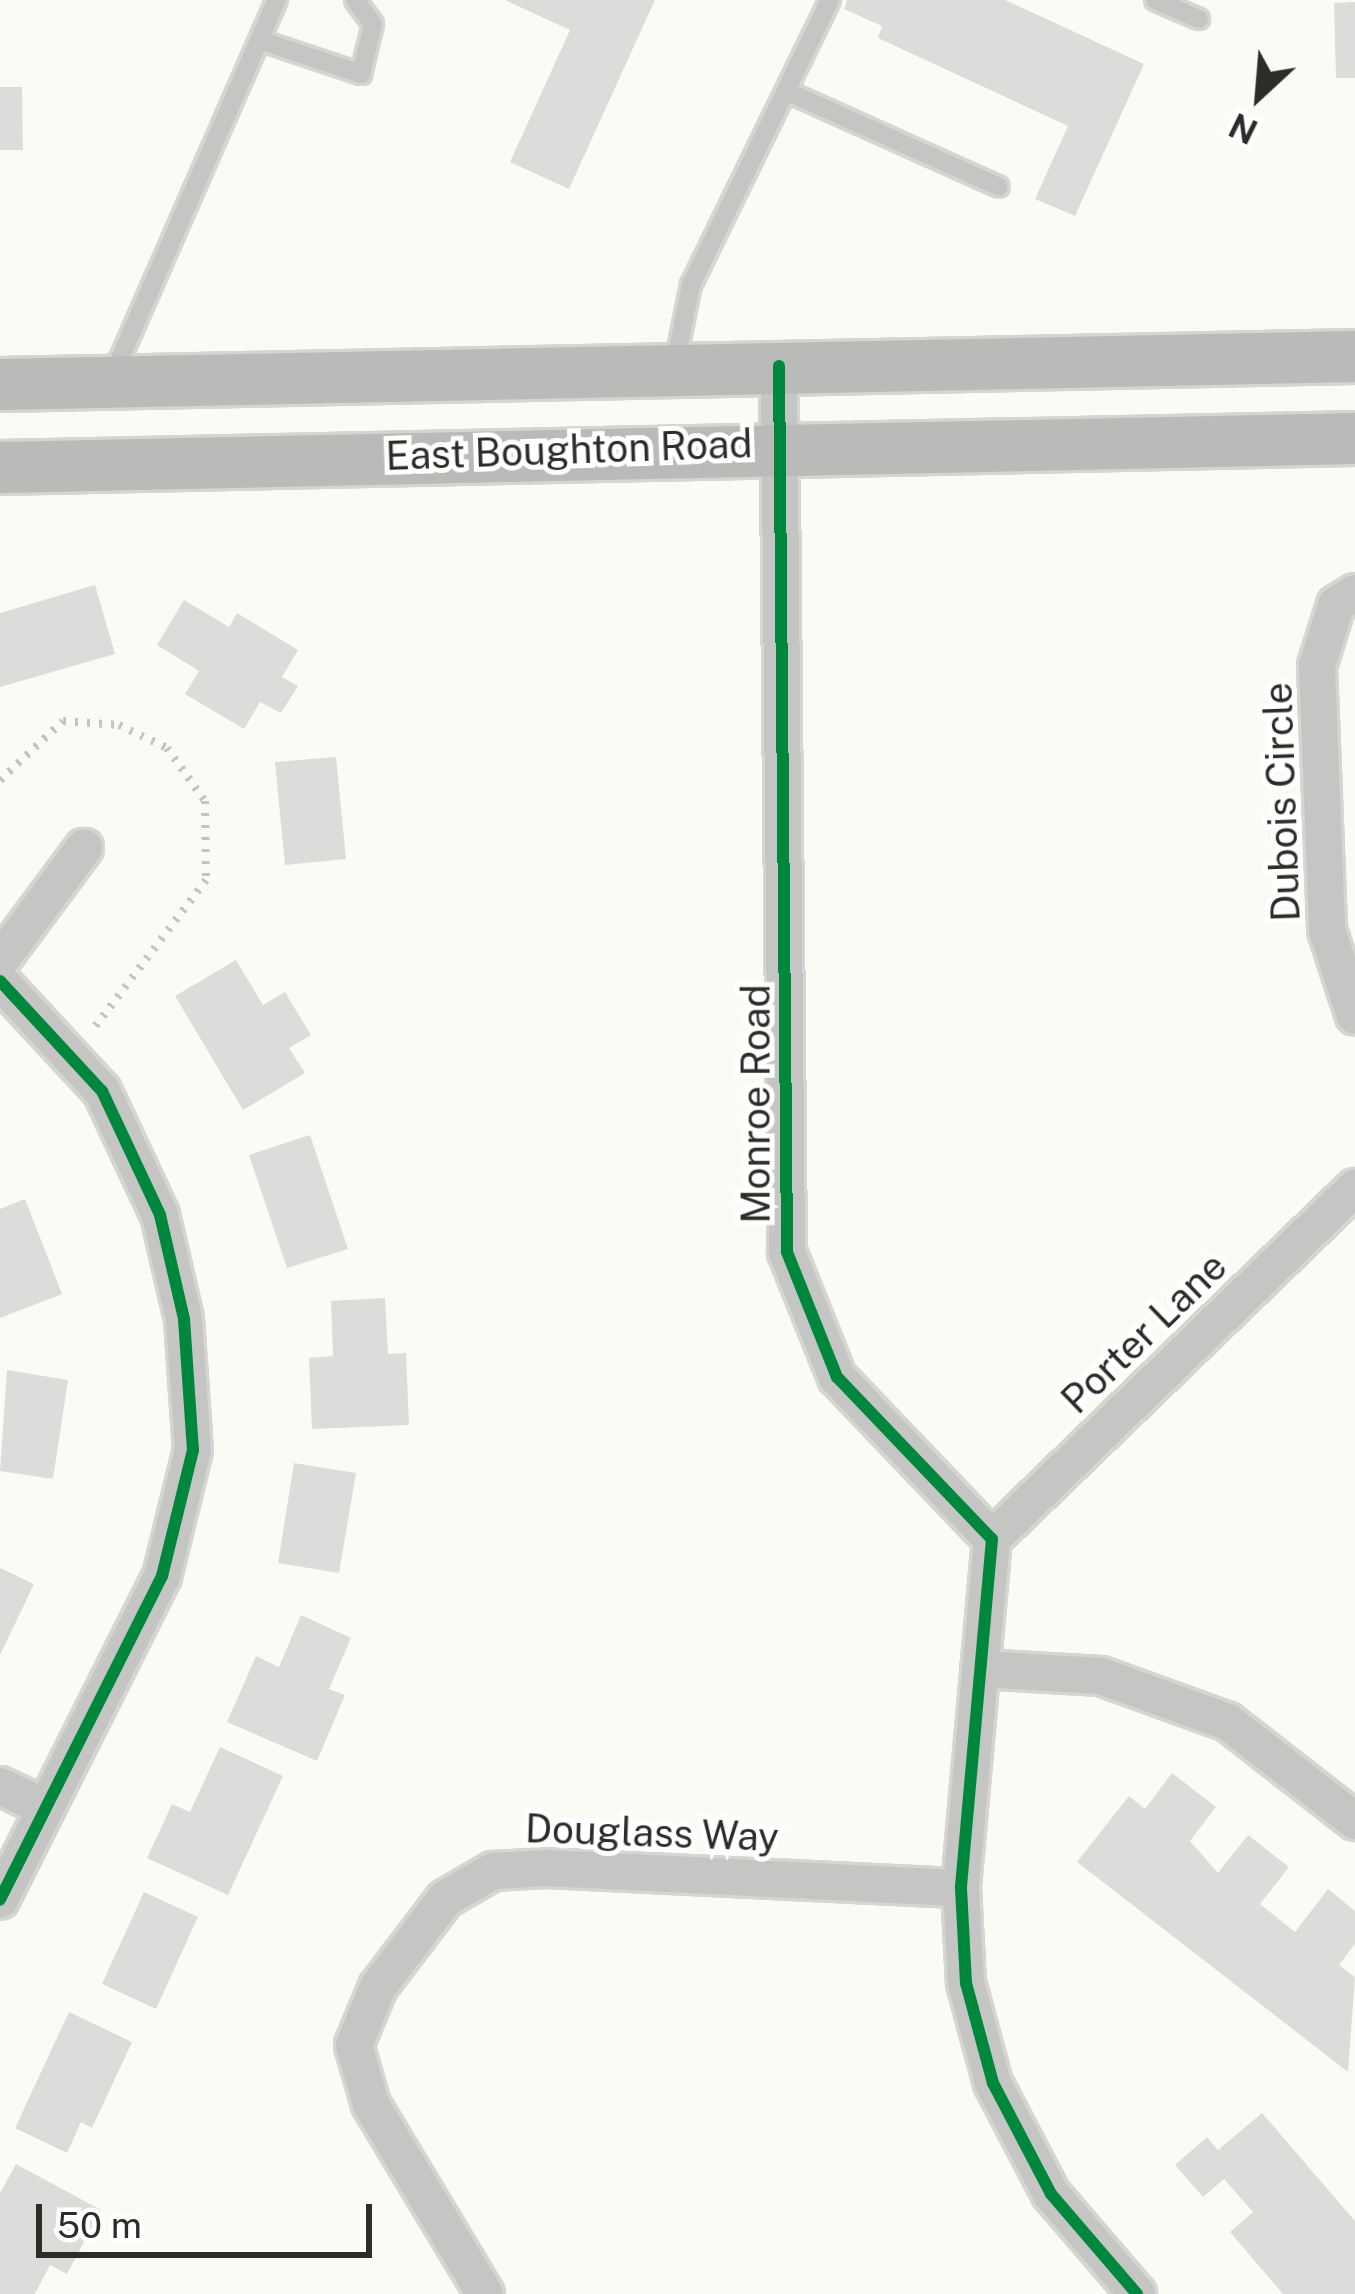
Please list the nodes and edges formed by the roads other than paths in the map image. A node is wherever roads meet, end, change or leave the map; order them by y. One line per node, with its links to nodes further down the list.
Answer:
1 (277, 0): 6 (lane)
2 (355, 0): 6 (lane)
3 (830, 0): 7 (lane)
4 (1155, 0): 5 (lane)
5 (1199, 20)
6 (259, 40): 12 (lane)
7 (788, 92): 8 (lane); 11 (lane)
8 (999, 187)
9 (1355, 356): 10 (main road, East Boughton Road)
10 (779, 366): 11 (main road, East Boughton Road); 15 (street, Monroe Road)
11 (674, 369): 12 (main road, East Boughton Road)
12 (111, 381): 13 (main road, East Boughton Road)
13 (0, 384)
14 (1355, 438): 15 (main road, East Boughton Road)
15 (781, 443): 16 (main road, East Boughton Road); 23 (street, Monroe Road)
16 (0, 467)
17 (1355, 593): 21 (street, Dubois Circle)
18 (84, 848): 19 (street)
19 (0, 962)
20 (0, 981): 26 (street)
21 (1355, 1016)
22 (1355, 1188): 23 (street, Porter Lane)
23 (992, 1539): 24 (street)
24 (980, 1669): 27 (street); 28 (street)
25 (0, 1786): 26 (street)
26 (44, 1808): 29 (street)
27 (1355, 1821)
28 (961, 1888): 30 (street, Douglass Way); 31 (street)
29 (0, 1900)
30 (485, 2294)
31 (1137, 2294)

